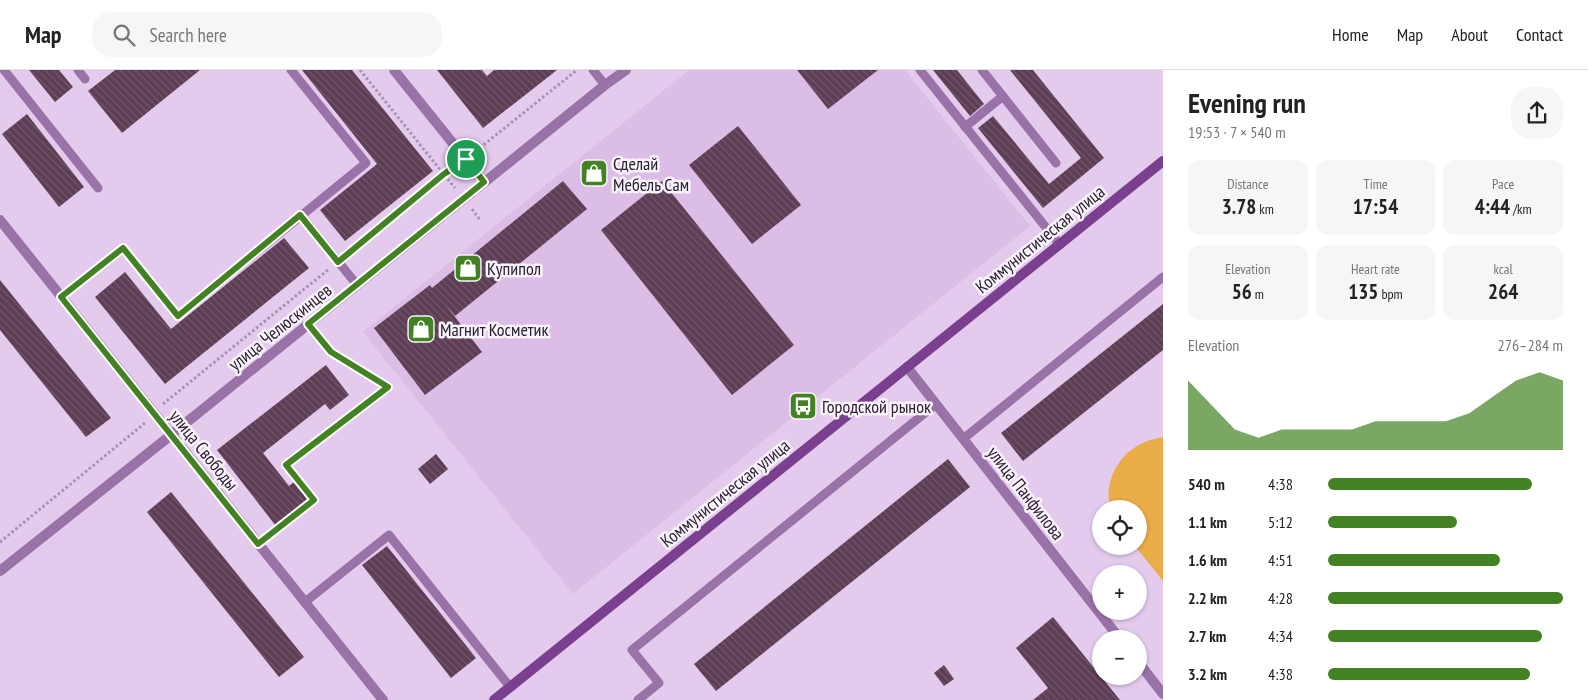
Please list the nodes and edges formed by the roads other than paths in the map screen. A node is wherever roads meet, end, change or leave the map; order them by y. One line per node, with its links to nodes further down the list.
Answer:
1 (4, 70): 16 (lane)
2 (78, 70): 9 (lane)
3 (291, 70): 17 (lane)
4 (394, 70): 15 (street)
5 (593, 70): 10 (lane)
6 (626, 70): 10 (street, улица Челюскинцев)
7 (920, 70): 12 (lane)
8 (982, 70): 11 (lane)
9 (85, 78)
10 (605, 85): 15 (street, улица Челюскинцев)
11 (1003, 96): 12 (lane); 14 (lane)
12 (965, 126): 19 (lane)
13 (1163, 162): 19 (main road, Коммунистическая улица)
14 (1056, 163)
15 (484, 182): 21 (street, улица Челюскинцев)
16 (98, 188)
17 (300, 215): 21 (lane); 22 (lane)
18 (0, 220): 22 (street, улица Свободы)
19 (1060, 244): 24 (main road, Коммунистическая улица)
20 (1163, 277): 27 (lane)
21 (356, 285): 23 (street, улица Челюскинцев)
22 (61, 297): 26 (street, улица Свободы)
23 (308, 324): 26 (street, улица Челюскинцев); 28 (lane)
24 (907, 367): 25 (street, улица Панфилова); 33 (main road, Коммунистическая улица)
25 (936, 404): 27 (street, улица Панфилова); 37 (lane)
26 (171, 435): 29 (street, улица Челюскинцев); 30 (street, улица Свободы)
27 (963, 439): 31 (street, улица Панфилова)
28 (286, 465)
29 (0, 571)
30 (305, 602): 33 (lane); 35 (street, улица Свободы)
31 (1113, 630)
32 (1147, 673): 34 (street)
33 (510, 687): 36 (main road, Коммунистическая улица)
34 (1163, 694)
35 (383, 700)
36 (494, 700)
37 (638, 700)

